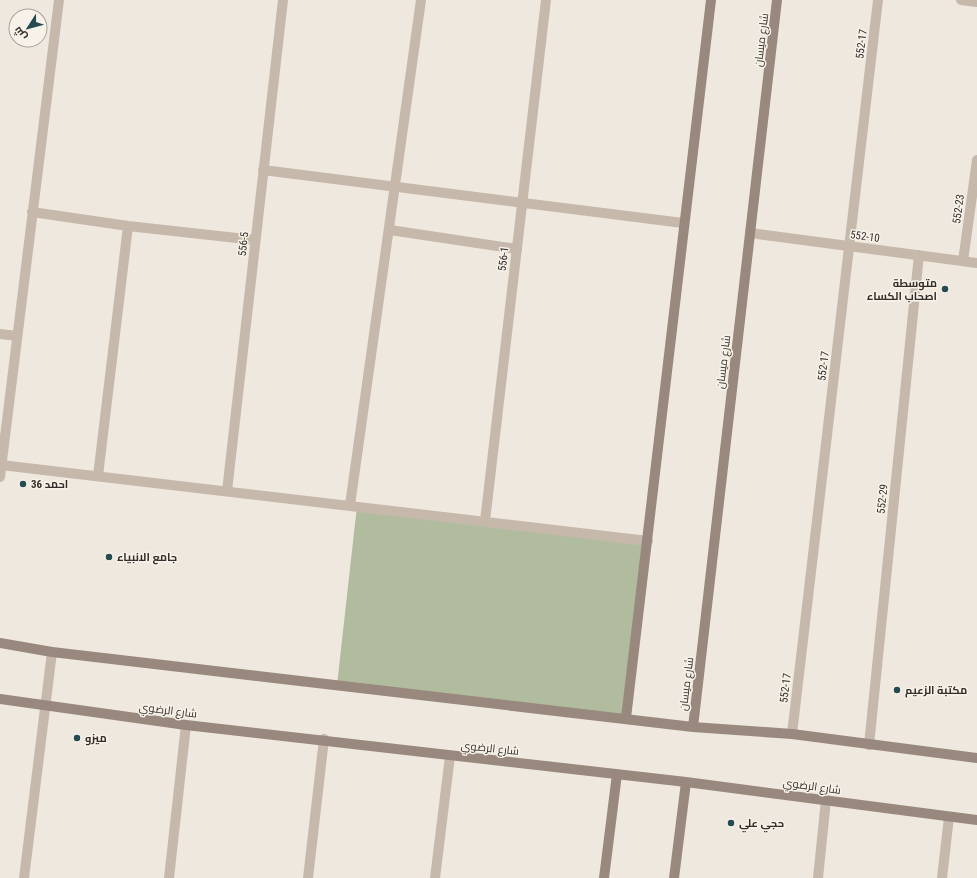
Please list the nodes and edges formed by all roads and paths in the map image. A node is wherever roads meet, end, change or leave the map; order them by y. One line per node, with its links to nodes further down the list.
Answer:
1 (59, 0): 14 (street)
2 (282, 0): 11 (street, 556-5)
3 (421, 0): 12 (street)
4 (546, 0): 13 (street, 556-1)
5 (711, 0): 15 (street)
6 (777, 0): 18 (street, شارع ميسان)
7 (878, 0): 20 (street, 552-17)
8 (961, 0): 9 (street)
9 (977, 2)
10 (977, 160): 23 (street, 552-23)
11 (263, 170): 12 (street); 19 (street, 556-5)
12 (396, 187): 13 (street); 17 (street)
13 (522, 202): 15 (street); 21 (street, 556-1)
14 (32, 212): 16 (street); 26 (street)
15 (683, 223): 33 (street)
16 (128, 226): 19 (street); 28 (street)
17 (390, 230): 21 (street); 31 (street)
18 (750, 233): 20 (street, 552-10); 40 (street, شارع ميسان)
19 (255, 240): 30 (street, 556-5)
20 (849, 246): 22 (street, 552-10); 41 (street, 552-17)
21 (517, 249): 32 (street, 556-1)
22 (919, 255): 23 (street, 552-10); 43 (street, 552-29)
23 (963, 261): 24 (street, 552-10)
24 (977, 263)
25 (0, 334): 26 (street)
26 (17, 336): 27 (street)
27 (2, 465): 28 (street); 29 (street)
28 (98, 476): 30 (street)
29 (0, 477)
30 (227, 491): 31 (street)
31 (350, 506): 32 (street)
32 (485, 522): 33 (street)
33 (648, 540): 38 (street)
34 (0, 643): 35 (street)
35 (52, 652): 37 (street); 38 (street)
36 (0, 699): 37 (street, شارع الرضوي)
37 (45, 706): 39 (street, شارع الرضوي); 51 (street)
38 (626, 718): 40 (street)
39 (186, 725): 42 (street, شارع الرضوي); 52 (street)
40 (693, 727): 41 (street)
41 (792, 734): 43 (street)
42 (324, 739): 44 (street, شارع الرضوي); 53 (street)
43 (869, 745): 45 (street)
44 (450, 756): 46 (street, شارع الرضوي); 54 (street)
45 (977, 758)
46 (616, 774): 47 (street, شارع الرضوي); 55 (street)
47 (686, 782): 48 (street, شارع الرضوي); 56 (street)
48 (826, 800): 49 (street, شارع الرضوي); 57 (street)
49 (949, 816): 50 (street, شارع الرضوي); 58 (street)
50 (977, 820)
51 (24, 878)
52 (169, 878)
53 (308, 878)
54 (435, 878)
55 (604, 878)
56 (674, 878)
57 (818, 878)
58 (942, 878)

